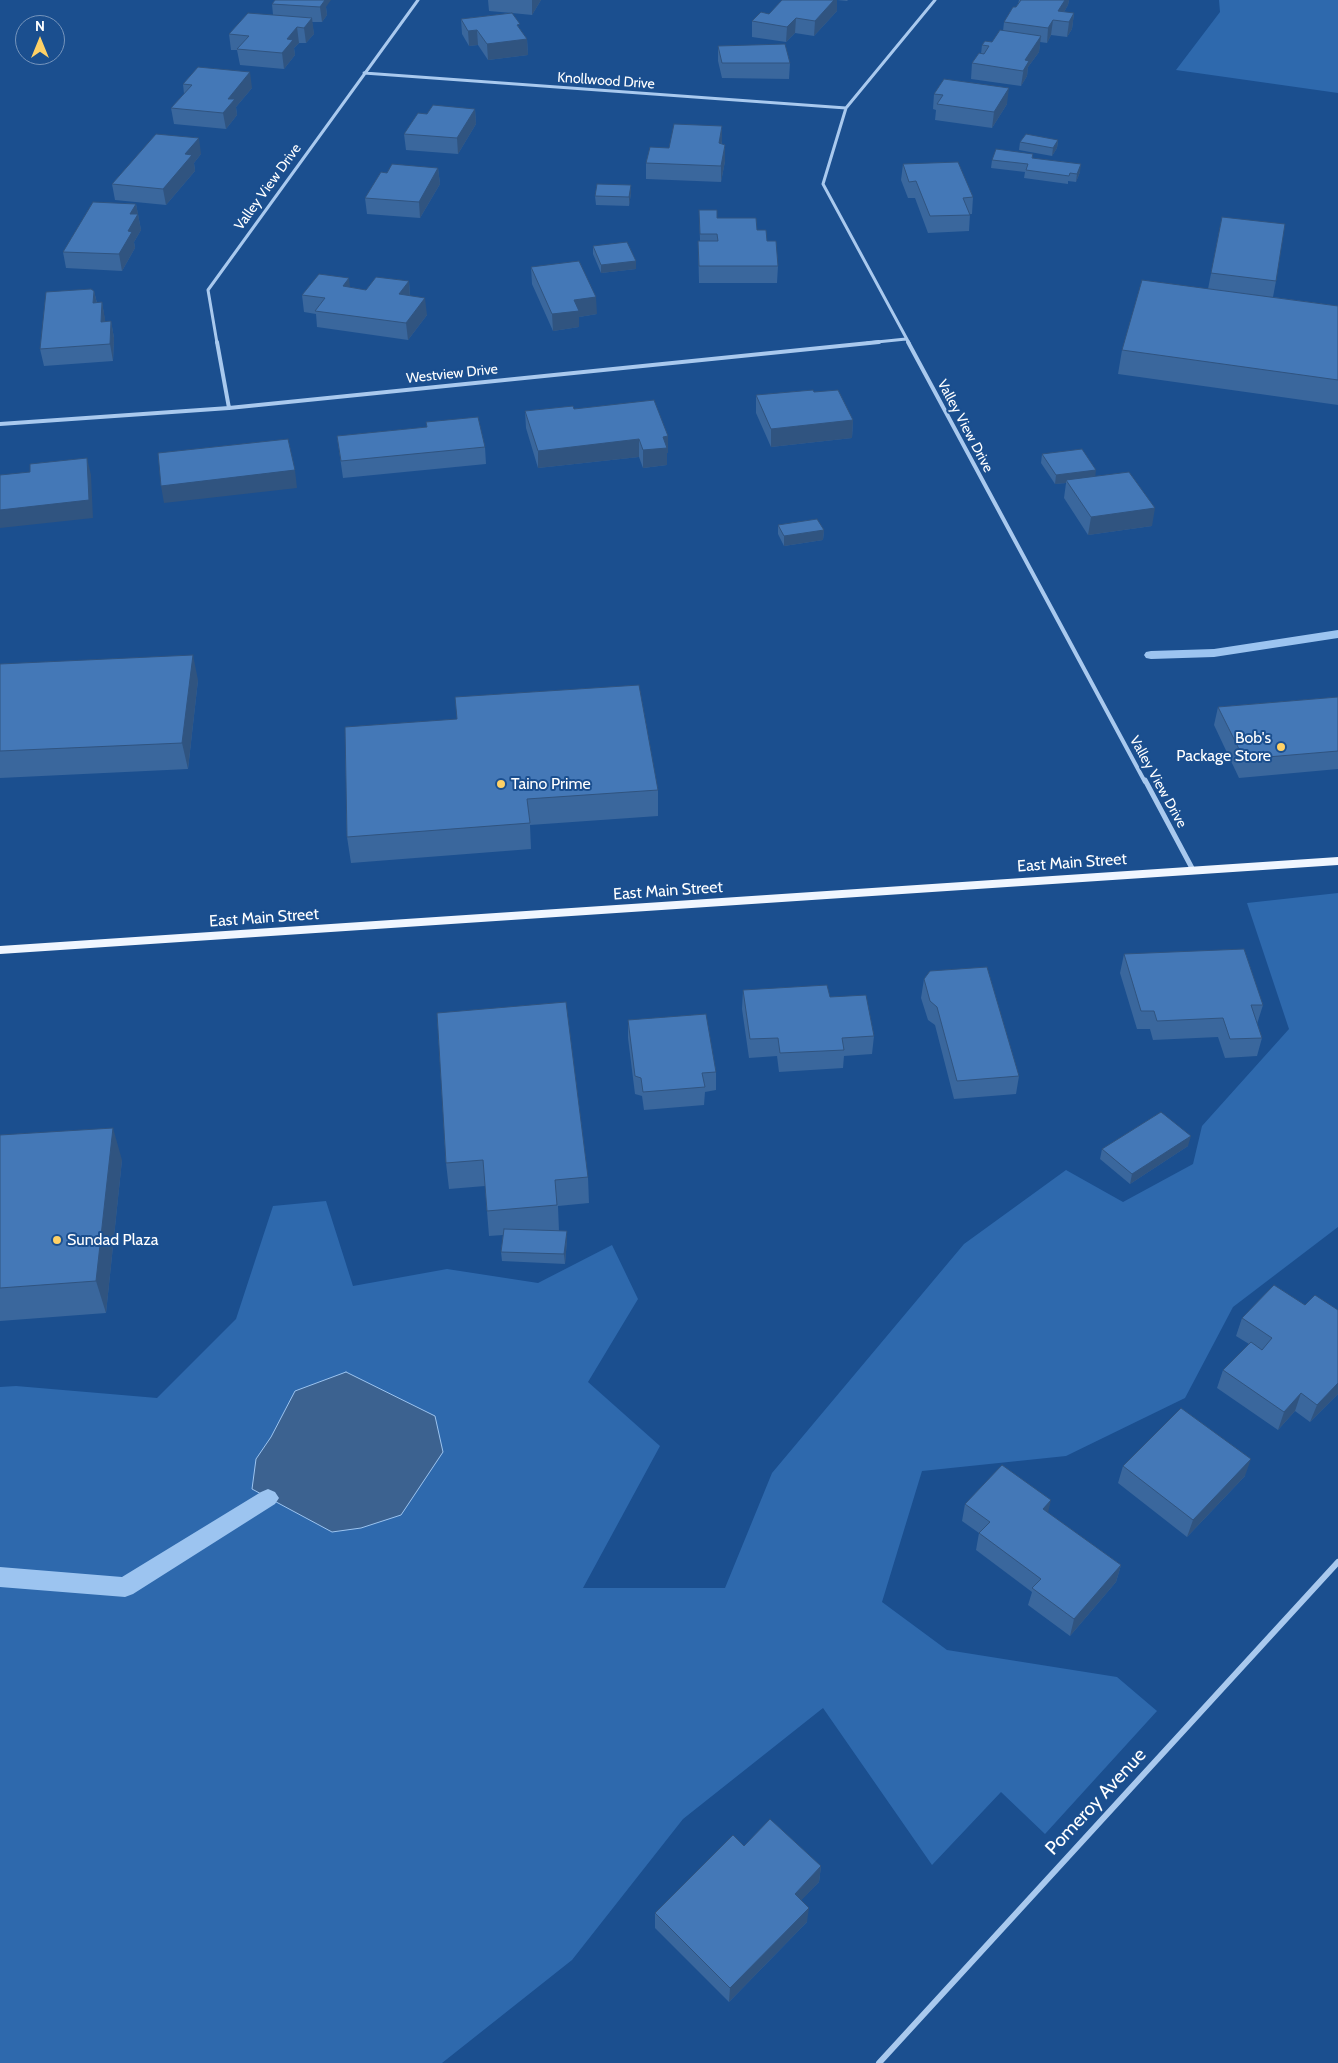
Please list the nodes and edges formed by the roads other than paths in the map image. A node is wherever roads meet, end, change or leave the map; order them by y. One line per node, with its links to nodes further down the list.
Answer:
1 (418, 0): 3 (street, Valley View Drive)
2 (935, 0): 4 (street, Valley View Drive)
3 (364, 73): 4 (street, Knollwood Drive); 6 (street, Valley View Drive)
4 (846, 108): 5 (street, Valley View Drive)
5 (906, 339): 6 (street, Westview Drive); 9 (street, Valley View Drive)
6 (229, 408): 7 (street, Westview Drive)
7 (0, 424)
8 (1338, 861): 9 (main road, East Main Street)
9 (1194, 870): 10 (main road, East Main Street)
10 (0, 950)
11 (1338, 1562): 12 (street, Pomeroy Avenue)
12 (879, 2063)

